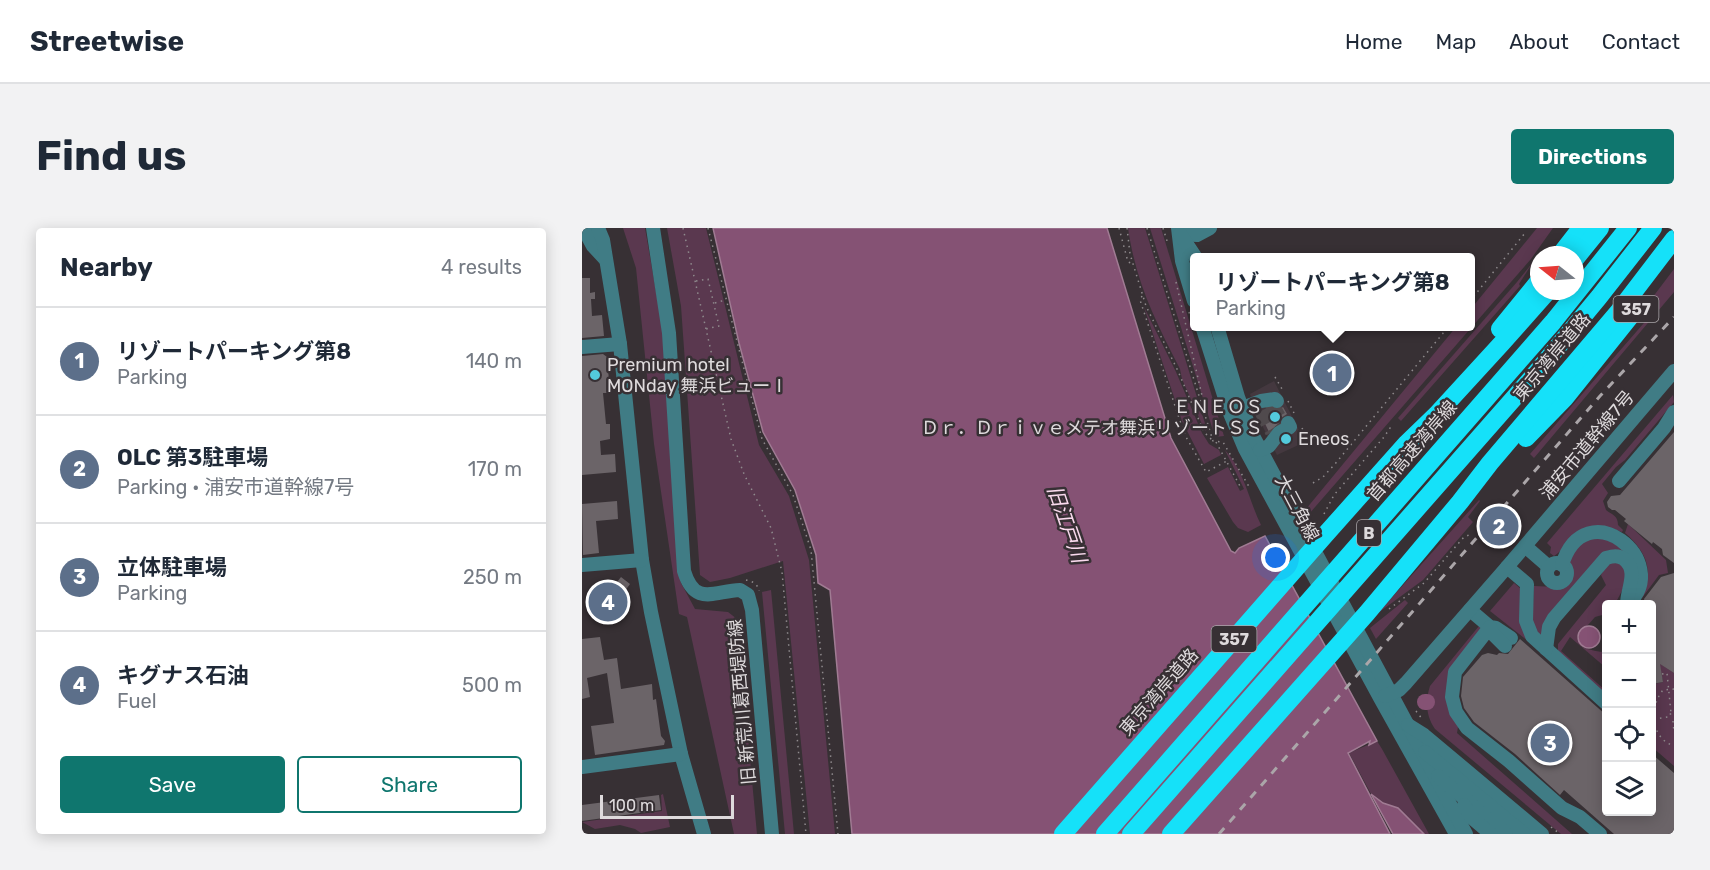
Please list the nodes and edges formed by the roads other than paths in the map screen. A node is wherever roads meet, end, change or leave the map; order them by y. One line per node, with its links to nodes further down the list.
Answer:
1 (583, 228): 16 (street)
2 (598, 228): 16 (street)
3 (652, 228): 56 (street, 旧 新荒川葛西堤防線)
4 (1210, 228): 10 (street)
5 (1581, 228): 12 (highway)
6 (1600, 228): 13 (highway)
7 (1628, 228): 58 (highway, 首都高速湾岸線 / B)
8 (1653, 228): 33 (highway, B)
9 (1674, 229): 33 (highway)
10 (1181, 230): 14 (street); 17 (street)
11 (1674, 239): 32 (highway, 東京湾岸道路 / 357)
12 (1567, 246)
13 (1584, 248)
14 (1193, 253)
15 (1674, 259): 32 (highway, 東京湾岸道路 / 357)
16 (606, 260): 22 (street)
17 (1190, 288)
18 (1530, 290): 29 (highway, 東京湾岸道路 / 357)
19 (1540, 300): 29 (highway, 東京湾岸道路 / 357)
20 (1203, 331): 46 (street, 大三角線)
21 (1218, 331): 26 (street, 大三角線)
22 (620, 344): 23 (street); 35 (street)
23 (582, 347)
24 (1672, 378): 34 (street, 浦安市道幹線7号)
25 (1266, 404): 26 (street)
26 (1242, 408): 30 (street, 大三角線)
27 (1674, 412): 31 (street)
28 (1284, 428): 30 (street)
29 (1406, 444): 57 (highway, 東京湾岸道路 / 357)
30 (1260, 450): 46 (street, 大三角線)
31 (1619, 481)
32 (1460, 502): 60 (highway, 東京湾岸道路 / 357)
33 (1407, 520): 59 (highway, B)
34 (1525, 546): 37 (street, 浦安市道幹線7号); 38 (street)
35 (642, 560): 36 (street); 49 (street)
36 (582, 565)
37 (1508, 567): 39 (street); 42 (street, 浦安市道幹線7号)
38 (1553, 570): 39 (street); 41 (street)
39 (1527, 584): 45 (street)
40 (1629, 600): 45 (street)
41 (1632, 600)
42 (1470, 610): 43 (street); 46 (street, 浦安市道幹線7号)
43 (1490, 627): 44 (street); 69 (street)
44 (1508, 642)
45 (1546, 649): 47 (street)
46 (1386, 696): 48 (street); 61 (street)
47 (1602, 699)
48 (1417, 739): 51 (street); 64 (street); 65 (street); 66 (street); 67 (street); 68 (street)
49 (681, 754): 50 (street); 55 (street)
50 (582, 767)
51 (1432, 771): 52 (street); 63 (street)
52 (1439, 784): 53 (street); 54 (street)
53 (1464, 805): 54 (street); 62 (street)
54 (1479, 833)
55 (702, 834)
56 (771, 834)
57 (1063, 834)
58 (1105, 834)
59 (1131, 834)
60 (1171, 834)
61 (1456, 834)
62 (1499, 834)
63 (1506, 834)
64 (1516, 834)
65 (1524, 834)
66 (1533, 834)
67 (1542, 834)
68 (1550, 834)
69 (1600, 834)

